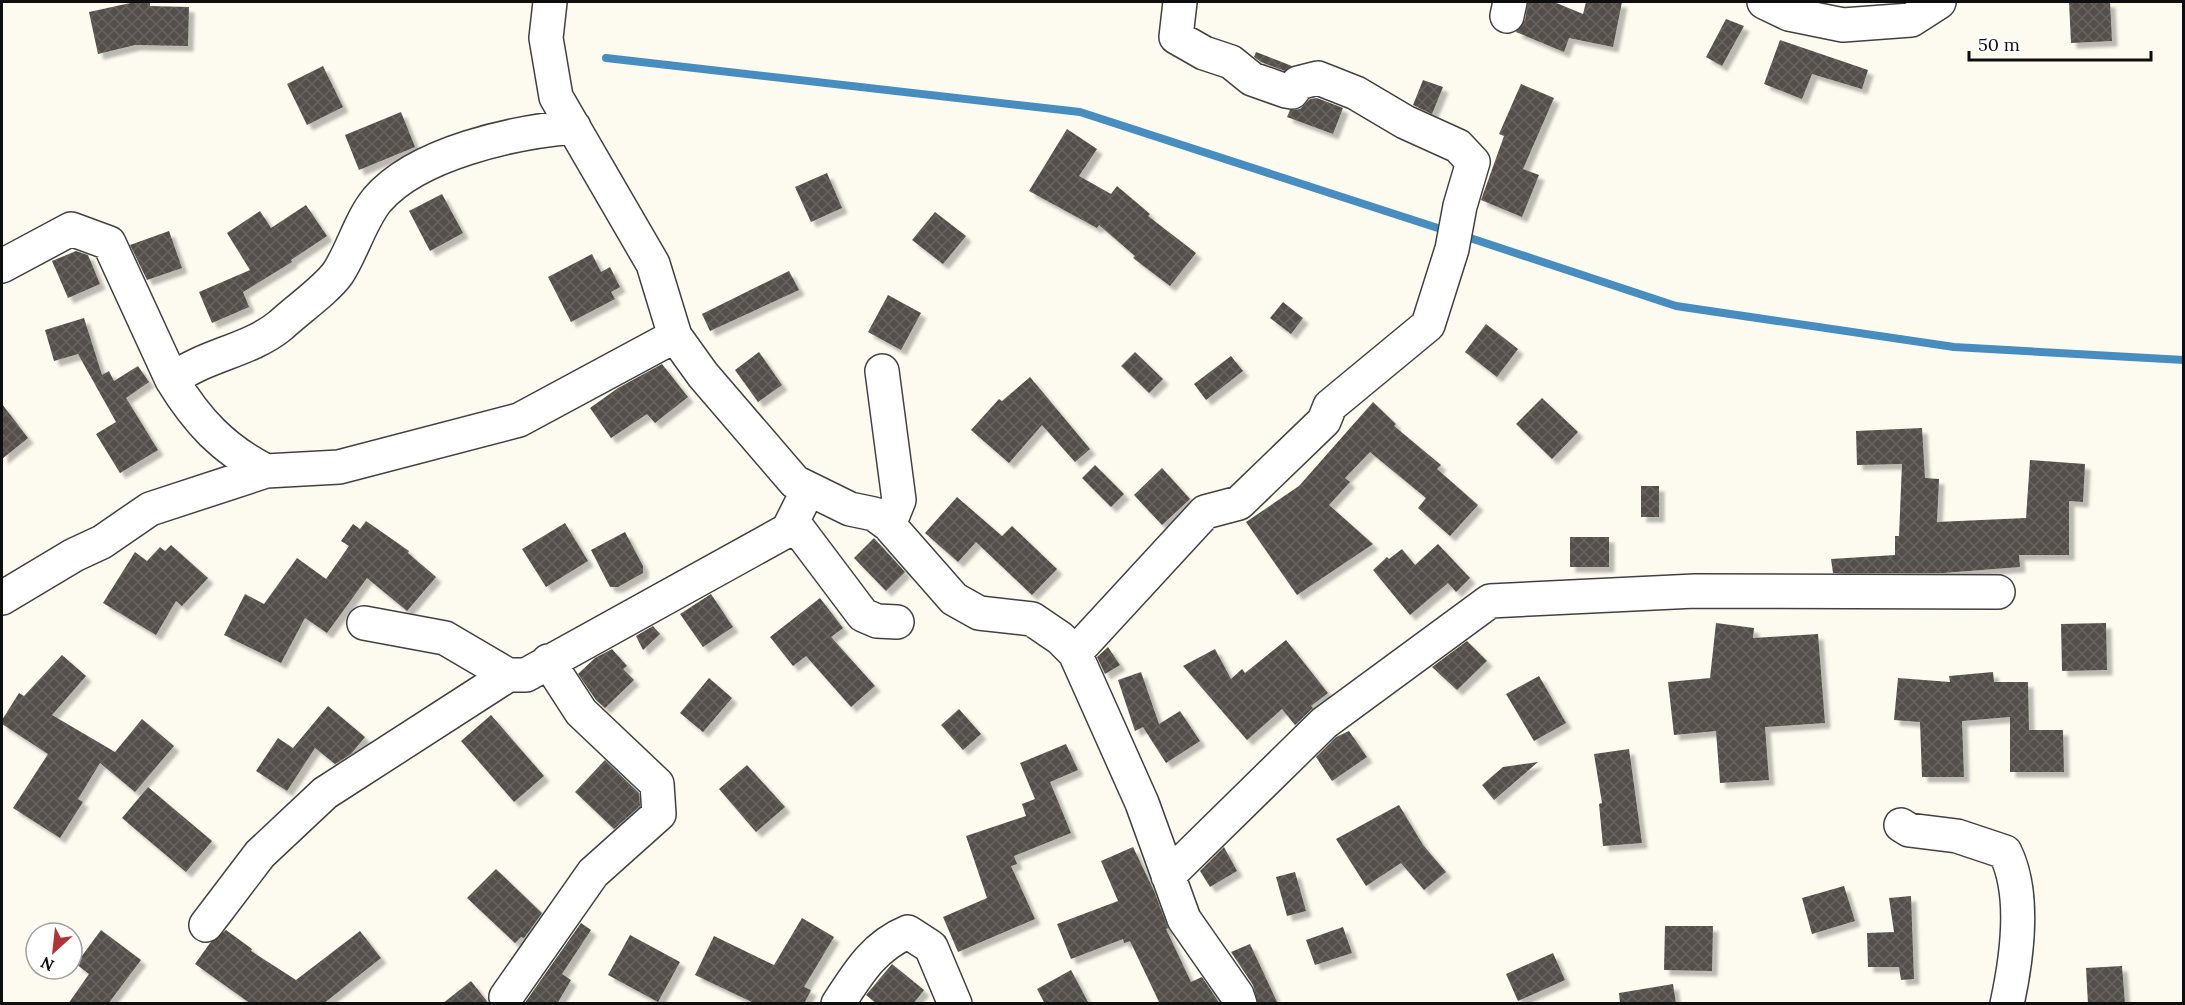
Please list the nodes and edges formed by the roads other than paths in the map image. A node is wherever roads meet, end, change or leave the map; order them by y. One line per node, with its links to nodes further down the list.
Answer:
1 (550, 2): 5 (street)
2 (1180, 2): 18 (street)
3 (1764, 2): 4 (street)
4 (1939, 2)
5 (574, 127): 7 (street); 9 (street)
6 (2, 267): 9 (street)
7 (675, 336): 10 (street); 11 (street)
8 (882, 371): 13 (street)
9 (172, 380): 10 (street)
10 (266, 471): 15 (street)
11 (808, 490): 12 (street); 13 (street)
12 (793, 522): 16 (street); 19 (street)
13 (889, 525): 18 (street)
14 (1998, 592): 22 (street)
15 (2, 598)
16 (897, 622)
17 (364, 623): 20 (street)
18 (1075, 653): 22 (street)
19 (548, 661): 20 (street); 24 (street)
20 (508, 675): 23 (street)
21 (1901, 825): 28 (street)
22 (1168, 876): 27 (street)
23 (206, 925)
24 (506, 997)
25 (838, 1004): 26 (street)
26 (955, 1004)
27 (1240, 1004)
28 (2007, 1004)

